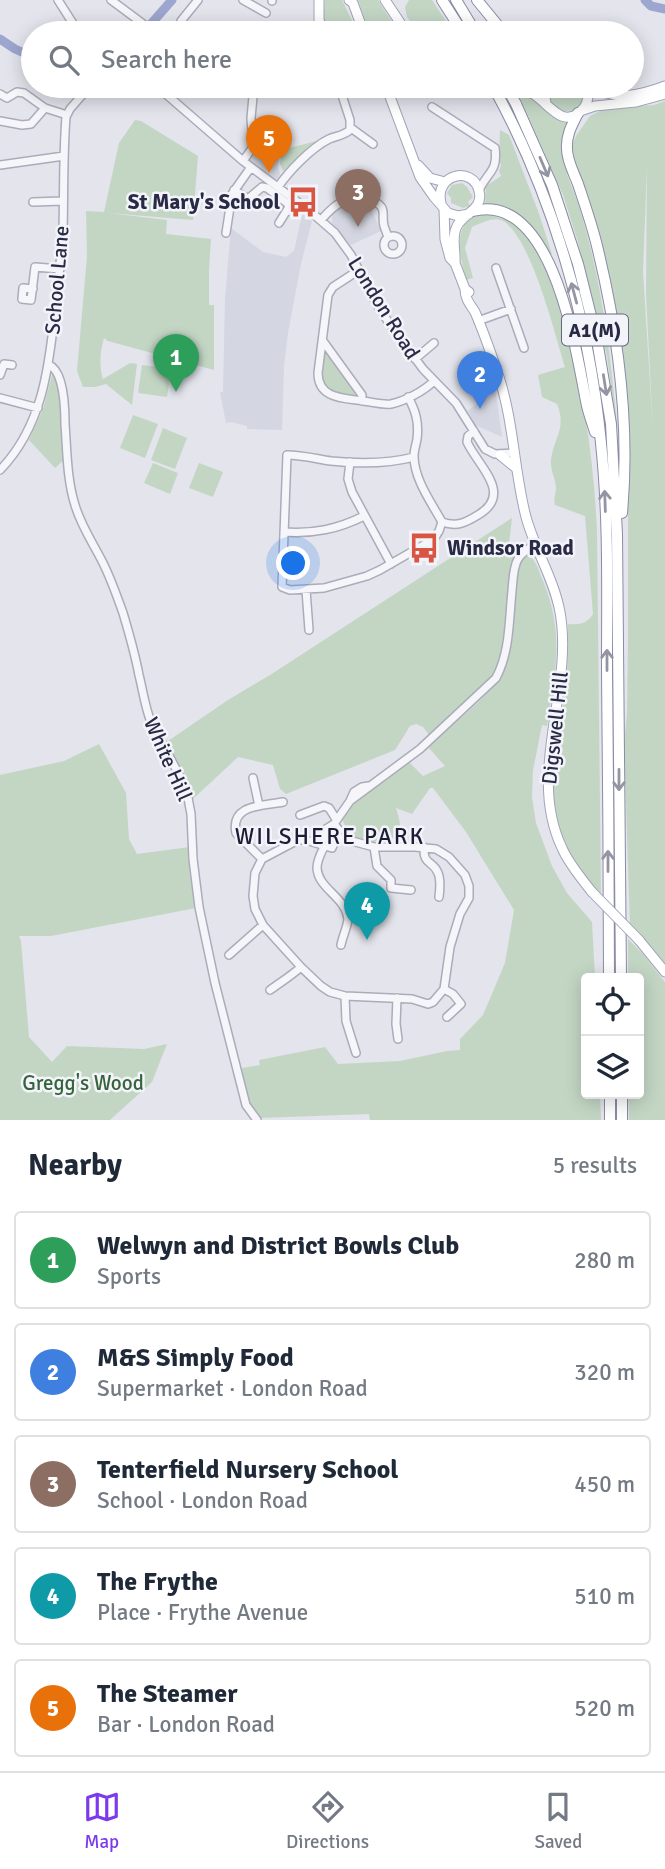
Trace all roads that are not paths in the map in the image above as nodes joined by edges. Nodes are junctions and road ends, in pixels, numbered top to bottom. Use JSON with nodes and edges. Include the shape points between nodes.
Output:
{"nodes":[{"id":1,"x":111,"y":0,"type":"edge"},
{"id":2,"x":198,"y":0,"type":"edge"},
{"id":3,"x":243,"y":0,"type":"edge"},
{"id":4,"x":319,"y":0,"type":"edge"},
{"id":5,"x":385,"y":0,"type":"edge"},
{"id":6,"x":442,"y":0,"type":"edge"},
{"id":7,"x":456,"y":0,"type":"edge"},
{"id":8,"x":477,"y":0,"type":"edge"},
{"id":9,"x":60,"y":1,"type":"edge"},
{"id":10,"x":352,"y":1,"type":"edge"},
{"id":11,"x":266,"y":13,"type":"dead end"},
{"id":12,"x":319,"y":20,"type":"edge"},
{"id":13,"x":71,"y":21,"type":"edge"},
{"id":14,"x":139,"y":21,"type":"edge"},
{"id":15,"x":181,"y":21,"type":"edge"},
{"id":16,"x":360,"y":21,"type":"edge"},
{"id":17,"x":399,"y":21,"type":"edge"},
{"id":18,"x":455,"y":21,"type":"edge"},
{"id":19,"x":469,"y":21,"type":"edge"},
{"id":20,"x":495,"y":21,"type":"edge"},
{"id":21,"x":665,"y":86,"type":"edge"},
{"id":22,"x":644,"y":92,"type":"edge"},
{"id":23,"x":21,"y":93,"type":"edge"},
{"id":24,"x":0,"y":94,"type":"edge"},
{"id":25,"x":665,"y":94,"type":"edge"},
{"id":26,"x":30,"y":98,"type":"edge"},
{"id":27,"x":80,"y":98,"type":"edge"},
{"id":28,"x":170,"y":98,"type":"edge"},
{"id":29,"x":253,"y":98,"type":"edge"},
{"id":30,"x":343,"y":98,"type":"edge"},
{"id":31,"x":391,"y":98,"type":"edge"},
{"id":32,"x":501,"y":98,"type":"edge"},
{"id":33,"x":513,"y":98,"type":"edge"},
{"id":34,"x":538,"y":98,"type":"edge"},
{"id":35,"x":545,"y":98,"type":"edge"},
{"id":36,"x":588,"y":98,"type":"edge"},
{"id":37,"x":546,"y":103,"type":"junction"},
{"id":38,"x":432,"y":107,"type":"dead end"},
{"id":39,"x":45,"y":108,"type":"junction"},
{"id":40,"x":580,"y":112,"type":"junction"},
{"id":41,"x":67,"y":115,"type":"junction"},
{"id":42,"x":0,"y":121,"type":"edge"},
{"id":43,"x":351,"y":128,"type":"junction"},
{"id":44,"x":373,"y":144,"type":"dead end"},
{"id":45,"x":64,"y":156,"type":"junction"},
{"id":46,"x":243,"y":161,"type":"junction"},
{"id":47,"x":416,"y":164,"type":"junction"},
{"id":48,"x":0,"y":165,"type":"edge"},
{"id":49,"x":251,"y":167,"type":"junction"},
{"id":50,"x":487,"y":176,"type":"junction"},
{"id":51,"x":470,"y":178,"type":"junction"},
{"id":52,"x":445,"y":182,"type":"junction"},
{"id":53,"x":278,"y":187,"type":"junction"},
{"id":54,"x":234,"y":190,"type":"junction"},
{"id":55,"x":479,"y":190,"type":"junction"},
{"id":56,"x":63,"y":201,"type":"junction"},
{"id":57,"x":33,"y":202,"type":"dead end"},
{"id":58,"x":442,"y":206,"type":"junction"},
{"id":59,"x":471,"y":212,"type":"junction"},
{"id":60,"x":321,"y":220,"type":"junction"},
{"id":61,"x":279,"y":223,"type":"dead end"},
{"id":62,"x":226,"y":233,"type":"dead end"},
{"id":63,"x":388,"y":237,"type":"dead end"},
{"id":64,"x":455,"y":263,"type":"junction"},
{"id":65,"x":496,"y":268,"type":"dead end"},
{"id":66,"x":60,"y":269,"type":"junction"},
{"id":67,"x":359,"y":270,"type":"junction"},
{"id":68,"x":33,"y":289,"type":"dead end"},
{"id":69,"x":511,"y":309,"type":"junction"},
{"id":70,"x":478,"y":321,"type":"junction"},
{"id":71,"x":323,"y":341,"type":"junction"},
{"id":72,"x":434,"y":343,"type":"dead end"},
{"id":73,"x":524,"y":348,"type":"dead end"},
{"id":74,"x":415,"y":359,"type":"junction"},
{"id":75,"x":12,"y":365,"type":"dead end"},
{"id":76,"x":49,"y":365,"type":"junction"},
{"id":77,"x":0,"y":375,"type":"edge"},
{"id":78,"x":434,"y":381,"type":"junction"},
{"id":79,"x":408,"y":397,"type":"junction"},
{"id":80,"x":0,"y":398,"type":"edge"},
{"id":81,"x":362,"y":401,"type":"junction"},
{"id":82,"x":38,"y":408,"type":"junction"},
{"id":83,"x":474,"y":431,"type":"junction"},
{"id":84,"x":514,"y":453,"type":"junction"},
{"id":85,"x":500,"y":455,"type":"junction"},
{"id":86,"x":602,"y":456,"type":"junction"},
{"id":87,"x":414,"y":457,"type":"junction"},
{"id":88,"x":350,"y":462,"type":"junction"},
{"id":89,"x":516,"y":468,"type":"junction"},
{"id":90,"x":0,"y":470,"type":"edge"},
{"id":91,"x":364,"y":516,"type":"junction"},
{"id":92,"x":442,"y":522,"type":"junction"},
{"id":93,"x":284,"y":533,"type":"junction"},
{"id":94,"x":535,"y":545,"type":"junction"},
{"id":95,"x":391,"y":564,"type":"junction"},
{"id":96,"x":618,"y":567,"type":"junction"},
{"id":97,"x":306,"y":590,"type":"junction"},
{"id":98,"x":309,"y":630,"type":"dead end"},
{"id":99,"x":253,"y":778,"type":"dead end"},
{"id":100,"x":283,"y":802,"type":"dead end"},
{"id":101,"x":259,"y":806,"type":"junction"},
{"id":102,"x":300,"y":815,"type":"dead end"},
{"id":103,"x":335,"y":821,"type":"junction"},
{"id":104,"x":337,"y":837,"type":"junction"},
{"id":105,"x":322,"y":846,"type":"junction"},
{"id":106,"x":424,"y":847,"type":"junction"},
{"id":107,"x":374,"y":848,"type":"junction"},
{"id":108,"x":262,"y":859,"type":"junction"},
{"id":109,"x":411,"y":890,"type":"dead end"},
{"id":110,"x":439,"y":897,"type":"dead end"},
{"id":111,"x":263,"y":925,"type":"junction"},
{"id":112,"x":341,"y":945,"type":"dead end"},
{"id":113,"x":229,"y":955,"type":"dead end"},
{"id":114,"x":301,"y":967,"type":"junction"},
{"id":115,"x":665,"y":972,"type":"edge"},
{"id":116,"x":609,"y":973,"type":"edge"},
{"id":117,"x":621,"y":973,"type":"edge"},
{"id":118,"x":444,"y":989,"type":"junction"},
{"id":119,"x":270,"y":990,"type":"dead end"},
{"id":120,"x":345,"y":996,"type":"junction"},
{"id":121,"x":397,"y":998,"type":"junction"},
{"id":122,"x":447,"y":1017,"type":"dead end"},
{"id":123,"x":398,"y":1039,"type":"dead end"},
{"id":124,"x":356,"y":1053,"type":"dead end"},
{"id":125,"x":610,"y":1099,"type":"edge"},
{"id":126,"x":622,"y":1099,"type":"edge"},
{"id":127,"x":257,"y":1120,"type":"edge"},
{"id":128,"x":610,"y":1120,"type":"edge"},
{"id":129,"x":622,"y":1120,"type":"edge"}],
"edges":[{"from":1,"to":14,"type":"street"},
{"from":2,"to":15,"type":"street"},
{"from":3,"to":11,"type":"street"},
{"from":4,"to":12,"type":"main road"},
{"from":5,"to":17,"type":"main road"},
{"from":6,"to":18,"type":"highway"},
{"from":7,"to":19,"type":"highway"},
{"from":8,"to":20,"type":"highway"},
{"from":9,"to":13,"type":"street"},
{"from":10,"to":16,"type":"main road"},
{"from":21,"to":22,"type":"main road"},
{"from":23,"to":24,"type":"street","via":[[7,98]]},
{"from":25,"to":40,"type":"main road"},
{"from":26,"to":39,"type":"street"},
{"from":27,"to":41,"type":"street"},
{"from":28,"to":46,"type":"street","name":"London Road"},
{"from":29,"to":46,"type":"street","via":[[253,147]]},
{"from":30,"to":43,"type":"street"},
{"from":31,"to":47,"type":"main road"},
{"from":86,"to":32,"type":"highway","number":"A1(M)","one_way":true,"via":[[587,347],[568,270]]},
{"from":33,"to":96,"type":"highway","number":"A1(M)","one_way":true,"bridge":true,"via":[[564,218],[593,319],[611,424]]},
{"from":34,"to":37,"type":"main road"},
{"from":35,"to":37,"type":"main road"},
{"from":36,"to":40,"type":"main road"},
{"from":37,"to":40,"type":"main road","via":[[562,116]]},
{"from":38,"to":50,"type":"street","via":[[495,148],[495,167]]},
{"from":39,"to":41,"type":"street"},
{"from":39,"to":42,"type":"street","via":[[31,124]]},
{"from":40,"to":96,"type":"highway","number":"A1(M)","via":[[569,133],[567,154],[599,257],[620,389],[625,467]]},
{"from":41,"to":45,"type":"street","name":"School Lane"},
{"from":43,"to":44,"type":"street"},
{"from":43,"to":53,"type":"street","via":[[316,149]]},
{"from":45,"to":48,"type":"street"},
{"from":45,"to":56,"type":"street","name":"School Lane"},
{"from":46,"to":49,"type":"street","name":"London Road"},
{"from":47,"to":52,"type":"main road","via":[[430,178]]},
{"from":47,"to":58,"type":"main road"},
{"from":49,"to":53,"type":"street","name":"London Road"},
{"from":49,"to":54,"type":"street"},
{"from":50,"to":51,"type":"street"},
{"from":50,"to":55,"type":"street"},
{"from":51,"to":52,"type":"main road","via":[[457,176]]},
{"from":51,"to":55,"type":"main road"},
{"from":52,"to":58,"type":"main road","via":[[440,192]]},
{"from":53,"to":60,"type":"street","name":"London Road"},
{"from":54,"to":61,"type":"street","via":[[248,199],[267,188],[289,207]]},
{"from":54,"to":62,"type":"street"},
{"from":55,"to":59,"type":"main road","via":[[479,201]]},
{"from":56,"to":57,"type":"street"},
{"from":56,"to":66,"type":"street","name":"School Lane"},
{"from":58,"to":59,"type":"main road","via":[[453,215]]},
{"from":58,"to":64,"type":"main road","name":"Digswell Hill","via":[[447,246]]},
{"from":59,"to":64,"type":"main road","via":[[455,231]]},
{"from":59,"to":86,"type":"highway","number":"A1(M)","via":[[489,209],[510,217],[530,233],[547,257],[562,296]]},
{"from":60,"to":63,"type":"street","via":[[340,202],[374,201],[383,209]]},
{"from":60,"to":67,"type":"street","name":"London Road"},
{"from":64,"to":70,"type":"main road","name":"Digswell Hill"},
{"from":65,"to":69,"type":"street"},
{"from":66,"to":68,"type":"street","via":[[35,267]]},
{"from":66,"to":76,"type":"street","name":"School Lane"},
{"from":67,"to":71,"type":"street","via":[[330,291]]},
{"from":67,"to":74,"type":"street","name":"London Road","via":[[383,315]]},
{"from":69,"to":70,"type":"street"},
{"from":69,"to":73,"type":"street"},
{"from":70,"to":84,"type":"main road","name":"Digswell Hill","via":[[503,391]]},
{"from":71,"to":81,"type":"street"},
{"from":71,"to":81,"type":"street","via":[[319,384],[331,396]]},
{"from":72,"to":74,"type":"street"},
{"from":74,"to":78,"type":"street","name":"London Road"},
{"from":75,"to":77,"type":"street","via":[[4,364]]},
{"from":76,"to":82,"type":"street","name":"School Lane"},
{"from":76,"to":127,"type":"street","name":"White Hill","via":[[57,371],[62,389],[75,506],[116,593],[151,722],[188,798],[192,859],[208,951],[240,1086]]},
{"from":78,"to":79,"type":"street"},
{"from":78,"to":83,"type":"street","name":"London Road"},
{"from":79,"to":81,"type":"street","via":[[388,404]]},
{"from":79,"to":87,"type":"street","via":[[418,424]]},
{"from":80,"to":82,"type":"street"},
{"from":82,"to":90,"type":"street","name":"School Lane","via":[[20,447]]},
{"from":83,"to":85,"type":"street","name":"London Road","via":[[485,449]]},
{"from":83,"to":92,"type":"street","via":[[467,442],[491,481],[492,501],[466,522]]},
{"from":84,"to":85,"type":"street"},
{"from":84,"to":89,"type":"main road","name":"Digswell Hill"},
{"from":85,"to":89,"type":"main road"},
{"from":116,"to":86,"type":"highway","number":"A1(M)","one_way":true},
{"from":87,"to":88,"type":"street"},
{"from":87,"to":92,"type":"street","via":[[420,481]]},
{"from":88,"to":91,"type":"street","via":[[349,485]]},
{"from":88,"to":93,"type":"street","via":[[288,455]]},
{"from":89,"to":94,"type":"main road","name":"Digswell Hill"},
{"from":91,"to":93,"type":"street","via":[[327,530]]},
{"from":91,"to":95,"type":"street"},
{"from":92,"to":95,"type":"street","via":[[434,539]]},
{"from":93,"to":97,"type":"street","via":[[282,587]]},
{"from":94,"to":103,"type":"street","via":[[516,562],[506,648],[496,678],[420,749],[350,801]]},
{"from":94,"to":115,"type":"main road","name":"Digswell Hill","bridge":true,"via":[[557,601],[563,637],[548,793],[561,847],[592,892]]},
{"from":95,"to":97,"type":"street","via":[[345,583]]},
{"from":96,"to":117,"type":"highway","number":"A1(M)","one_way":true},
{"from":97,"to":98,"type":"street"},
{"from":99,"to":101,"type":"street"},
{"from":100,"to":101,"type":"street"},
{"from":101,"to":108,"type":"street","via":[[239,813],[234,823],[236,833]]},
{"from":102,"to":103,"type":"street","via":[[324,806],[330,808]]},
{"from":103,"to":104,"type":"street"},
{"from":103,"to":105,"type":"street","via":[[326,829]]},
{"from":104,"to":105,"type":"street","via":[[332,848]]},
{"from":104,"to":107,"type":"street"},
{"from":105,"to":108,"type":"street","via":[[298,840]]},
{"from":105,"to":112,"type":"street","via":[[318,873],[348,920]]},
{"from":106,"to":107,"type":"street"},
{"from":106,"to":110,"type":"street","via":[[425,860],[438,872]]},
{"from":106,"to":118,"type":"street","via":[[449,857],[469,886],[468,902],[450,947]]},
{"from":107,"to":109,"type":"street","via":[[377,866],[391,880],[391,888]]},
{"from":108,"to":111,"type":"street","via":[[253,895]]},
{"from":111,"to":113,"type":"street"},
{"from":111,"to":114,"type":"street"},
{"from":114,"to":119,"type":"street"},
{"from":114,"to":120,"type":"street","via":[[325,989]]},
{"from":118,"to":121,"type":"street","via":[[430,1004]]},
{"from":118,"to":122,"type":"street","via":[[461,1004]]},
{"from":120,"to":121,"type":"street"},
{"from":120,"to":124,"type":"street","via":[[346,1021]]},
{"from":121,"to":123,"type":"street"},
{"from":125,"to":128,"type":"highway"},
{"from":126,"to":129,"type":"highway"}]}
